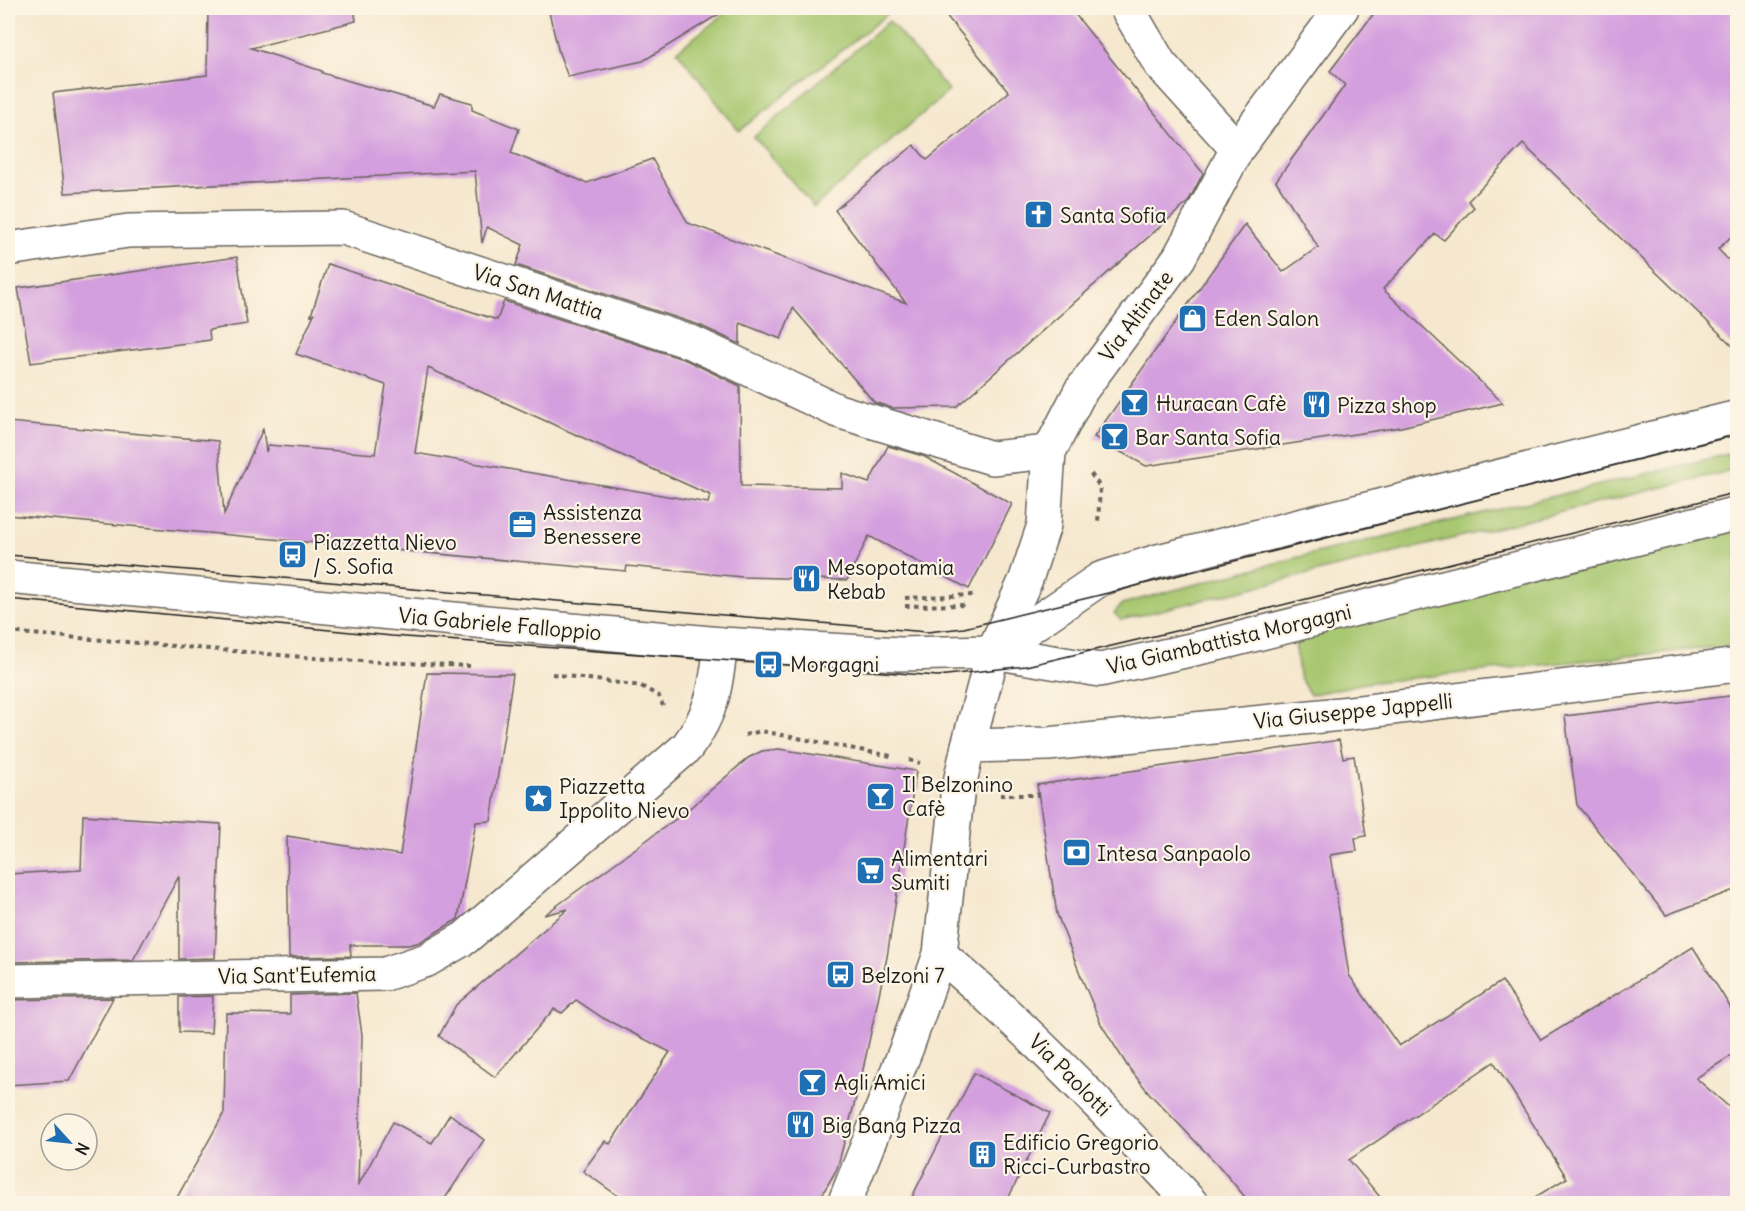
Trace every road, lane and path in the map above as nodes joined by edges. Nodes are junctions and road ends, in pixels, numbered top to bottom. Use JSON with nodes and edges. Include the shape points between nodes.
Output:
{"nodes":[{"id":1,"x":1127,"y":8,"type":"edge"},
{"id":2,"x":1342,"y":8,"type":"edge"},
{"id":3,"x":1237,"y":149,"type":"junction"},
{"id":4,"x":8,"y":249,"type":"edge"},
{"id":5,"x":1737,"y":417,"type":"edge"},
{"id":6,"x":1049,"y":452,"type":"junction"},
{"id":7,"x":1087,"y":469,"type":"dead end"},
{"id":8,"x":1737,"y":513,"type":"edge"},
{"id":9,"x":1098,"y":523,"type":"dead end"},
{"id":10,"x":8,"y":577,"type":"edge"},
{"id":11,"x":976,"y":595,"type":"dead end"},
{"id":12,"x":905,"y":598,"type":"dead end"},
{"id":13,"x":975,"y":604,"type":"dead end"},
{"id":14,"x":904,"y":606,"type":"dead end"},
{"id":15,"x":8,"y":632,"type":"edge"},
{"id":16,"x":721,"y":644,"type":"junction"},
{"id":17,"x":993,"y":652,"type":"junction"},
{"id":18,"x":1737,"y":665,"type":"edge"},
{"id":19,"x":482,"y":667,"type":"dead end"},
{"id":20,"x":551,"y":674,"type":"dead end"},
{"id":21,"x":666,"y":714,"type":"dead end"},
{"id":22,"x":741,"y":735,"type":"dead end"},
{"id":23,"x":968,"y":747,"type":"junction"},
{"id":24,"x":891,"y":756,"type":"dead end"},
{"id":25,"x":940,"y":954,"type":"junction"},
{"id":26,"x":8,"y":981,"type":"edge"},
{"id":27,"x":844,"y":1203,"type":"edge"},
{"id":28,"x":1192,"y":1203,"type":"edge"}],
"edges":[{"from":1,"to":3,"type":"street","via":[[1160,64]]},
{"from":2,"to":3,"type":"street","name":"Via Altinate"},
{"from":3,"to":6,"type":"street","name":"Via Altinate","via":[[1179,258],[1080,392]]},
{"from":4,"to":6,"type":"street","name":"Via San Mattia","via":[[128,231],[343,228],[693,343],[838,411],[992,458]]},
{"from":5,"to":17,"type":"street","via":[[1158,561],[1100,579]]},
{"from":6,"to":17,"type":"street","name":"Via Altinate","via":[[1044,525],[1026,579]]},
{"from":7,"to":9,"type":"path","via":[[1100,487]]},
{"from":8,"to":17,"type":"street","name":"Via Giambattista Morgagni","via":[[1100,670]]},
{"from":10,"to":16,"type":"street","name":"Via Gabriele Falloppio"},
{"from":11,"to":12,"type":"path"},
{"from":13,"to":14,"type":"path"},
{"from":15,"to":19,"type":"path","via":[[339,660]]},
{"from":16,"to":17,"type":"street","name":"Via Gabriele Falloppio","via":[[900,654]]},
{"from":16,"to":26,"type":"street","name":"Via Sant'Eufemia","via":[[716,694],[701,728],[687,747],[465,938],[427,960],[385,974]]},
{"from":17,"to":23,"type":"street","name":"Via Altinate"},
{"from":18,"to":23,"type":"street","name":"Via Giuseppe Jappelli","via":[[1279,720],[1048,744]]},
{"from":20,"to":21,"type":"path","via":[[641,686],[659,696]]},
{"from":22,"to":24,"type":"path","via":[[761,731]]},
{"from":23,"to":25,"type":"street","name":"Via Altinate","via":[[957,796]]},
{"from":25,"to":27,"type":"street","name":"Via Altinate"},
{"from":25,"to":28,"type":"street","name":"Via Paolotti","via":[[1008,1012]]}]}
